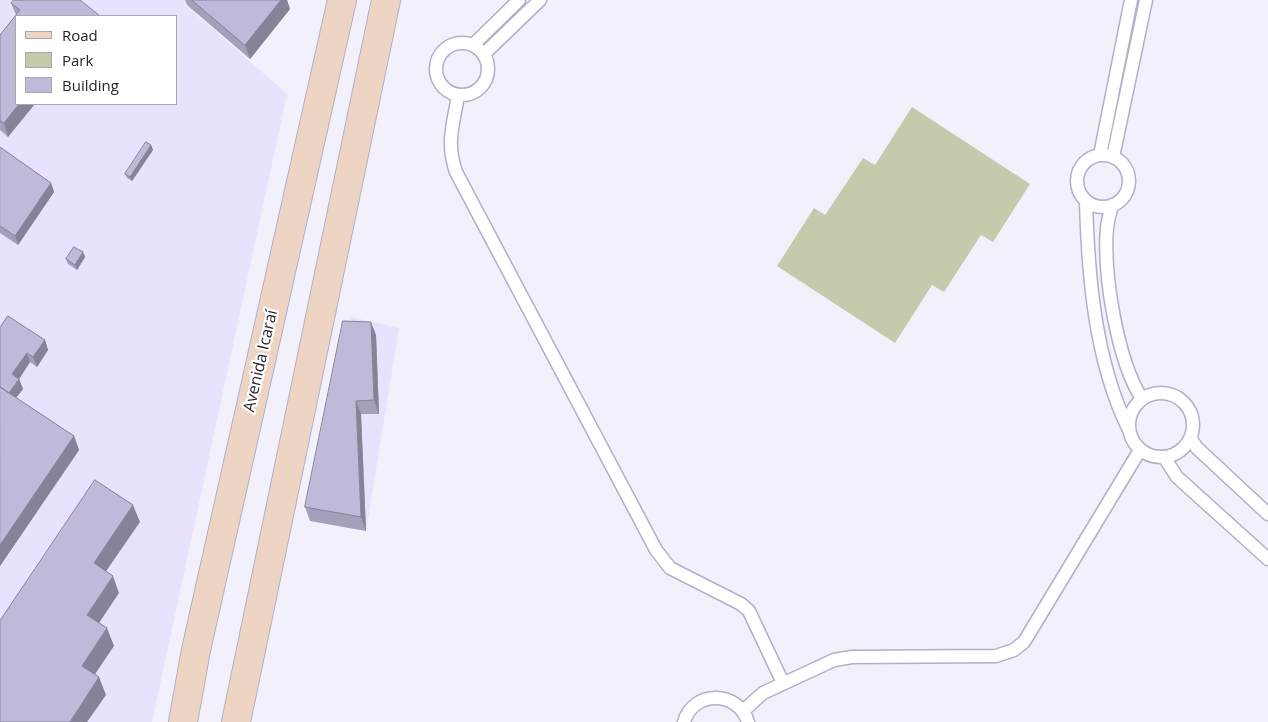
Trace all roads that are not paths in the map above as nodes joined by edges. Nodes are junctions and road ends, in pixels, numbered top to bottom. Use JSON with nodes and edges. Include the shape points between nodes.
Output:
{"nodes":[{"id":1,"x":342,"y":0,"type":"edge"},
{"id":2,"x":386,"y":0,"type":"edge"},
{"id":3,"x":519,"y":0,"type":"edge"},
{"id":4,"x":540,"y":0,"type":"edge"},
{"id":5,"x":1131,"y":0,"type":"edge"},
{"id":6,"x":1146,"y":0,"type":"edge"},
{"id":7,"x":473,"y":45,"type":"junction"},
{"id":8,"x":484,"y":54,"type":"junction"},
{"id":9,"x":458,"y":96,"type":"junction"},
{"id":10,"x":1100,"y":155,"type":"junction"},
{"id":11,"x":1113,"y":157,"type":"junction"},
{"id":12,"x":1086,"y":201,"type":"junction"},
{"id":13,"x":1112,"y":205,"type":"junction"},
{"id":14,"x":1142,"y":398,"type":"junction"},
{"id":15,"x":1128,"y":428,"type":"junction"},
{"id":16,"x":1190,"y":438,"type":"junction"},
{"id":17,"x":1140,"y":450,"type":"junction"},
{"id":18,"x":1164,"y":457,"type":"junction"},
{"id":19,"x":1268,"y":514,"type":"edge"},
{"id":20,"x":1268,"y":559,"type":"edge"},
{"id":21,"x":783,"y":683,"type":"junction"},
{"id":22,"x":745,"y":717,"type":"edge"},
{"id":23,"x":183,"y":722,"type":"edge"},
{"id":24,"x":236,"y":722,"type":"edge"},
{"id":25,"x":684,"y":722,"type":"edge"}],
"edges":[{"from":1,"to":23,"type":"main road","name":"Avenida Icaraí","via":[[196,650]]},
{"from":2,"to":24,"type":"main road"},
{"from":3,"to":7,"type":"lane"},
{"from":4,"to":8,"type":"lane"},
{"from":5,"to":10,"type":"lane"},
{"from":6,"to":11,"type":"lane"},
{"from":7,"to":8,"type":"lane"},
{"from":7,"to":9,"type":"lane","via":[[453,44],[438,59],[436,72],[440,85]]},
{"from":8,"to":9,"type":"lane","via":[[489,67],[486,80],[471,94]]},
{"from":9,"to":21,"type":"lane","via":[[450,146],[456,172],[656,550],[670,568],[749,611]]},
{"from":10,"to":11,"type":"lane"},
{"from":10,"to":12,"type":"lane","via":[[1088,160],[1079,170],[1077,183]]},
{"from":11,"to":13,"type":"lane","via":[[1124,166],[1128,185],[1122,197]]},
{"from":12,"to":13,"type":"lane","via":[[1098,206]]},
{"from":12,"to":15,"type":"lane","via":[[1091,286],[1098,328],[1110,379]]},
{"from":13,"to":14,"type":"lane","via":[[1107,228],[1107,256],[1114,314],[1129,374]]},
{"from":14,"to":15,"type":"lane","via":[[1131,411]]},
{"from":14,"to":16,"type":"lane","via":[[1166,393],[1181,400],[1191,413]]},
{"from":15,"to":17,"type":"lane"},
{"from":16,"to":18,"type":"lane","via":[[1180,451]]},
{"from":16,"to":19,"type":"lane"},
{"from":17,"to":18,"type":"lane"},
{"from":17,"to":21,"type":"lane","via":[[1024,642],[1014,650],[996,656],[852,657],[834,660]]},
{"from":18,"to":20,"type":"lane","via":[[1177,477]]},
{"from":21,"to":22,"type":"lane","via":[[763,693]]},
{"from":22,"to":25,"type":"lane","via":[[730,700],[713,697],[690,709]]}]}
